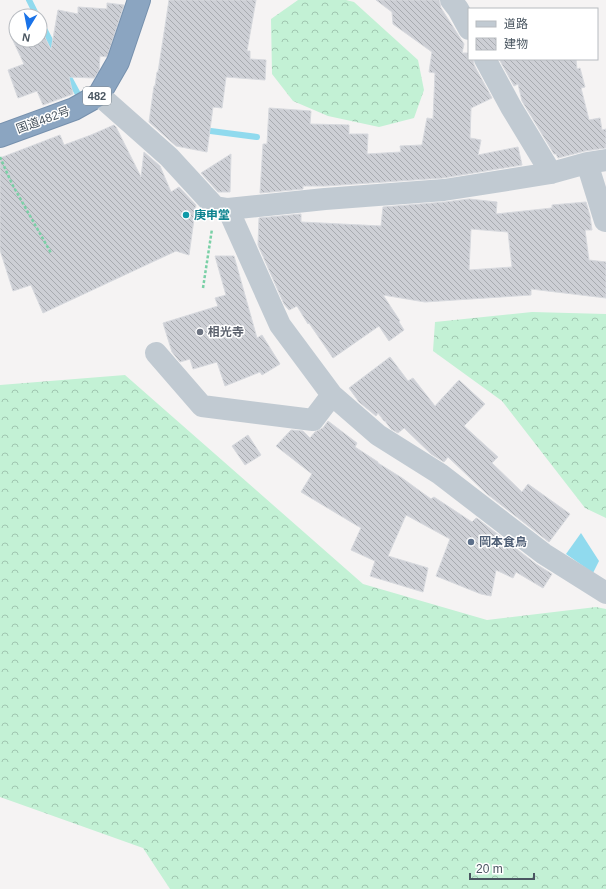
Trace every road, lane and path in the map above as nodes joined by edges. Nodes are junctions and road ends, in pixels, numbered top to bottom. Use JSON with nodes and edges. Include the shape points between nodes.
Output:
{"nodes":[{"id":1,"x":139,"y":0,"type":"edge"},
{"id":2,"x":451,"y":0,"type":"edge"},
{"id":3,"x":468,"y":27,"type":"edge"},
{"id":4,"x":486,"y":60,"type":"edge"},
{"id":5,"x":99,"y":95,"type":"junction"},
{"id":6,"x":0,"y":136,"type":"edge"},
{"id":7,"x":0,"y":157,"type":"edge"},
{"id":8,"x":597,"y":162,"type":"edge"},
{"id":9,"x":551,"y":173,"type":"junction"},
{"id":10,"x":222,"y":208,"type":"junction"},
{"id":11,"x":606,"y":222,"type":"edge"},
{"id":12,"x":51,"y":253,"type":"dead end"},
{"id":13,"x":203,"y":288,"type":"dead end"},
{"id":14,"x":156,"y":353,"type":"dead end"},
{"id":15,"x":332,"y":395,"type":"junction"},
{"id":16,"x":606,"y":593,"type":"edge"}],
"edges":[{"from":1,"to":5,"type":"highway","number":"482","via":[[118,62]]},
{"from":2,"to":3,"type":"street"},
{"from":4,"to":9,"type":"street","via":[[510,107]]},
{"from":5,"to":6,"type":"highway","name":"国道482号","number":"482","via":[[74,109]]},
{"from":5,"to":10,"type":"street","via":[[169,156]]},
{"from":7,"to":12,"type":"path","via":[[12,184]]},
{"from":8,"to":9,"type":"street"},
{"from":8,"to":11,"type":"street"},
{"from":9,"to":10,"type":"street","via":[[444,190]]},
{"from":10,"to":13,"type":"path"},
{"from":10,"to":15,"type":"street","via":[[280,326]]},
{"from":14,"to":15,"type":"street","via":[[202,406],[313,420]]},
{"from":15,"to":16,"type":"street","via":[[378,435],[440,474],[544,554]]}]}
